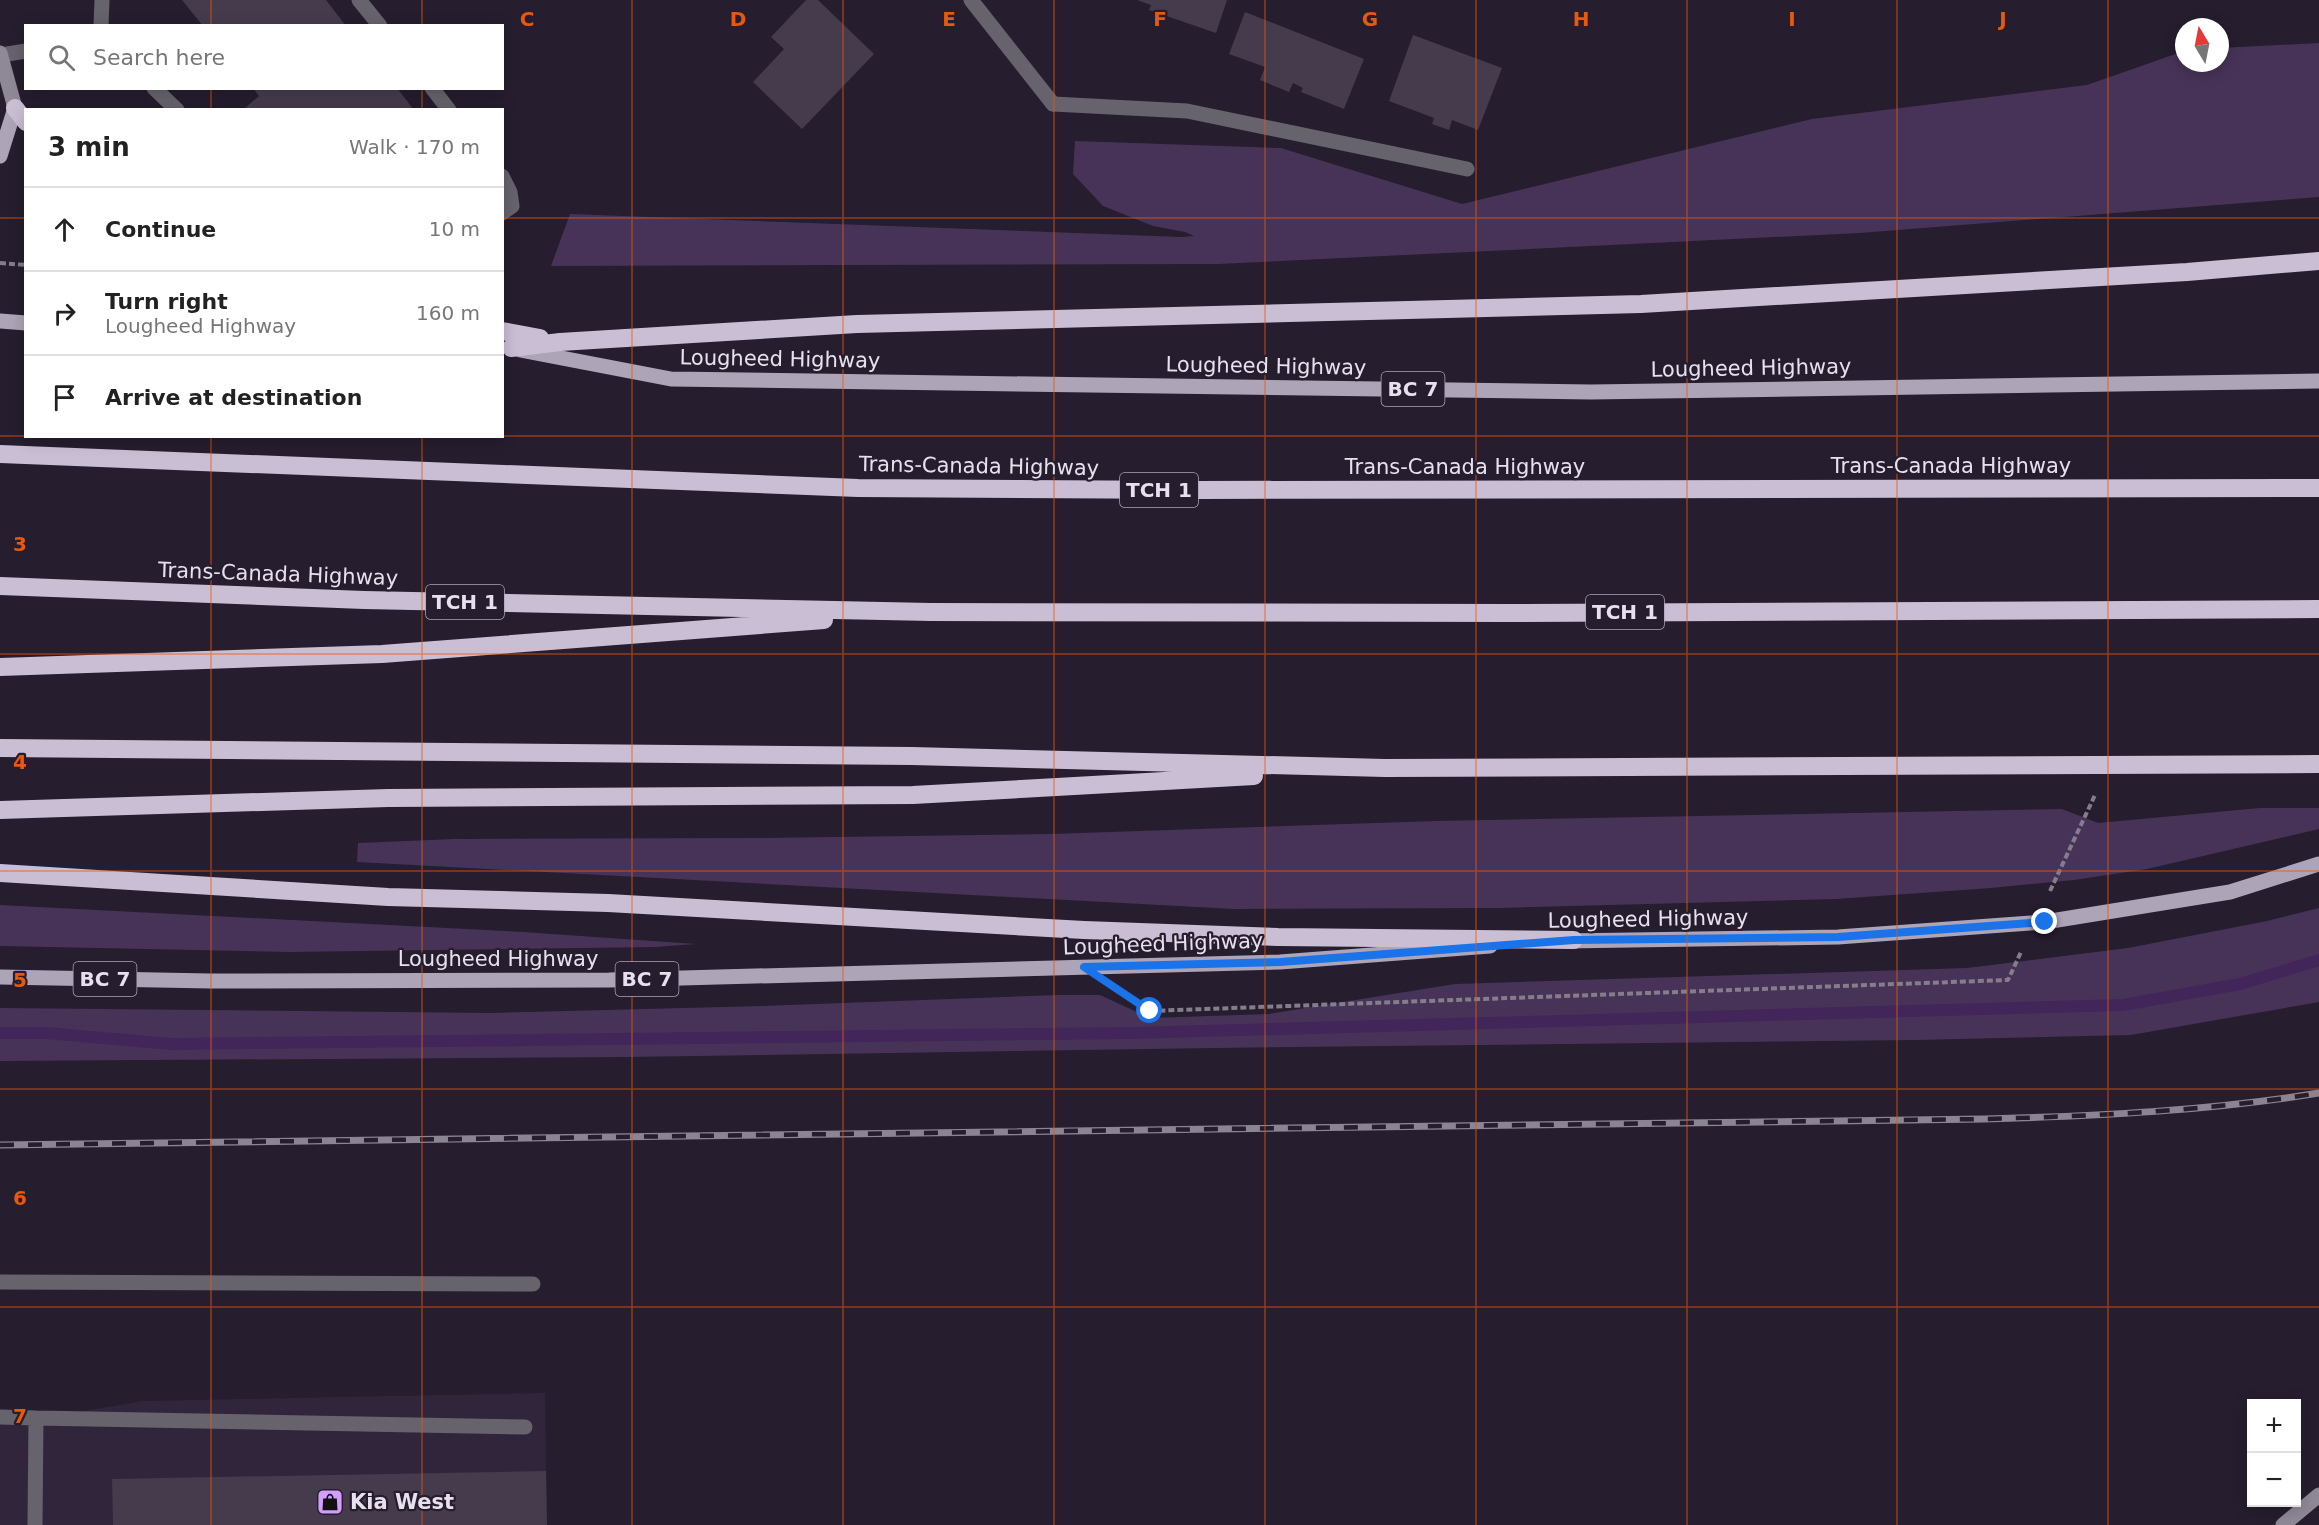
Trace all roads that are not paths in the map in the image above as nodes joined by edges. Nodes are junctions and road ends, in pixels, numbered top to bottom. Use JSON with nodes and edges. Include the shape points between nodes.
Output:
{"nodes":[{"id":1,"x":102,"y":0,"type":"edge"},
{"id":2,"x":359,"y":0,"type":"edge"},
{"id":3,"x":971,"y":0,"type":"edge"},
{"id":4,"x":101,"y":24,"type":"edge"},
{"id":5,"x":378,"y":24,"type":"edge"},
{"id":6,"x":24,"y":51,"type":"edge"},
{"id":7,"x":0,"y":54,"type":"edge"},
{"id":8,"x":156,"y":90,"type":"edge"},
{"id":9,"x":434,"y":90,"type":"edge"},
{"id":10,"x":175,"y":108,"type":"edge"},
{"id":11,"x":447,"y":108,"type":"edge"},
{"id":12,"x":20,"y":115,"type":"edge"},
{"id":13,"x":0,"y":156,"type":"edge"},
{"id":14,"x":1467,"y":169,"type":"dead end"},
{"id":15,"x":504,"y":180,"type":"edge"},
{"id":16,"x":504,"y":212,"type":"edge"},
{"id":17,"x":2319,"y":261,"type":"edge"},
{"id":18,"x":0,"y":321,"type":"edge"},
{"id":19,"x":24,"y":322,"type":"edge"},
{"id":20,"x":504,"y":331,"type":"edge"},
{"id":21,"x":560,"y":342,"type":"junction"},
{"id":22,"x":507,"y":347,"type":"edge"},
{"id":23,"x":2319,"y":381,"type":"edge"},
{"id":24,"x":0,"y":454,"type":"edge"},
{"id":25,"x":2319,"y":488,"type":"edge"},
{"id":26,"x":0,"y":586,"type":"edge"},
{"id":27,"x":2319,"y":609,"type":"edge"},
{"id":28,"x":931,"y":612,"type":"junction"},
{"id":29,"x":0,"y":667,"type":"edge"},
{"id":30,"x":0,"y":748,"type":"edge"},
{"id":31,"x":2319,"y":764,"type":"edge"},
{"id":32,"x":1384,"y":768,"type":"junction"},
{"id":33,"x":0,"y":810,"type":"edge"},
{"id":34,"x":2319,"y":864,"type":"edge"},
{"id":35,"x":0,"y":873,"type":"edge"},
{"id":36,"x":1574,"y":940,"type":"junction"},
{"id":37,"x":0,"y":978,"type":"edge"},
{"id":38,"x":0,"y":1282,"type":"edge"},
{"id":39,"x":533,"y":1284,"type":"dead end"},
{"id":40,"x":0,"y":1417,"type":"edge"},
{"id":41,"x":36,"y":1418,"type":"junction"},
{"id":42,"x":525,"y":1427,"type":"dead end"},
{"id":43,"x":2319,"y":1495,"type":"edge"},
{"id":44,"x":34,"y":1525,"type":"edge"},
{"id":45,"x":2283,"y":1525,"type":"edge"}],
"edges":[{"from":1,"to":4,"type":"street"},
{"from":2,"to":5,"type":"street"},
{"from":3,"to":14,"type":"street","via":[[1053,104],[1187,111]]},
{"from":6,"to":7,"type":"street"},
{"from":7,"to":12,"type":"street"},
{"from":8,"to":10,"type":"street"},
{"from":9,"to":11,"type":"street"},
{"from":12,"to":13,"type":"main road"},
{"from":15,"to":16,"type":"street","via":[[512,206]]},
{"from":17,"to":21,"type":"highway","via":[[1641,304],[857,324]]},
{"from":18,"to":19,"type":"main road"},
{"from":20,"to":21,"type":"highway"},
{"from":21,"to":22,"type":"highway"},
{"from":22,"to":23,"type":"main road","name":"Lougheed Highway","number":"BC 7","via":[[671,379],[1591,392]]},
{"from":24,"to":25,"type":"highway","name":"Trans-Canada Highway","number":"TCH 1","via":[[858,488]]},
{"from":26,"to":28,"type":"highway","name":"Trans-Canada Highway","number":"TCH 1","via":[[364,600]]},
{"from":27,"to":28,"type":"highway","name":"Trans-Canada Highway","number":"TCH 1"},
{"from":28,"to":29,"type":"highway","via":[[382,654]]},
{"from":30,"to":32,"type":"highway","via":[[912,756]]},
{"from":31,"to":32,"type":"highway"},
{"from":32,"to":33,"type":"highway","via":[[913,795],[388,798]]},
{"from":34,"to":36,"type":"main road","name":"Lougheed Highway","number":"BC 7","via":[[2230,892],[2045,922],[1838,937]]},
{"from":35,"to":36,"type":"highway","via":[[388,897],[608,903],[1084,930],[1278,937]]},
{"from":36,"to":37,"type":"main road","name":"Lougheed Highway","number":"BC 7","via":[[1280,962],[609,980]]},
{"from":38,"to":39,"type":"street"},
{"from":40,"to":41,"type":"street"},
{"from":41,"to":42,"type":"street"},
{"from":41,"to":44,"type":"street"},
{"from":43,"to":45,"type":"street"}]}
